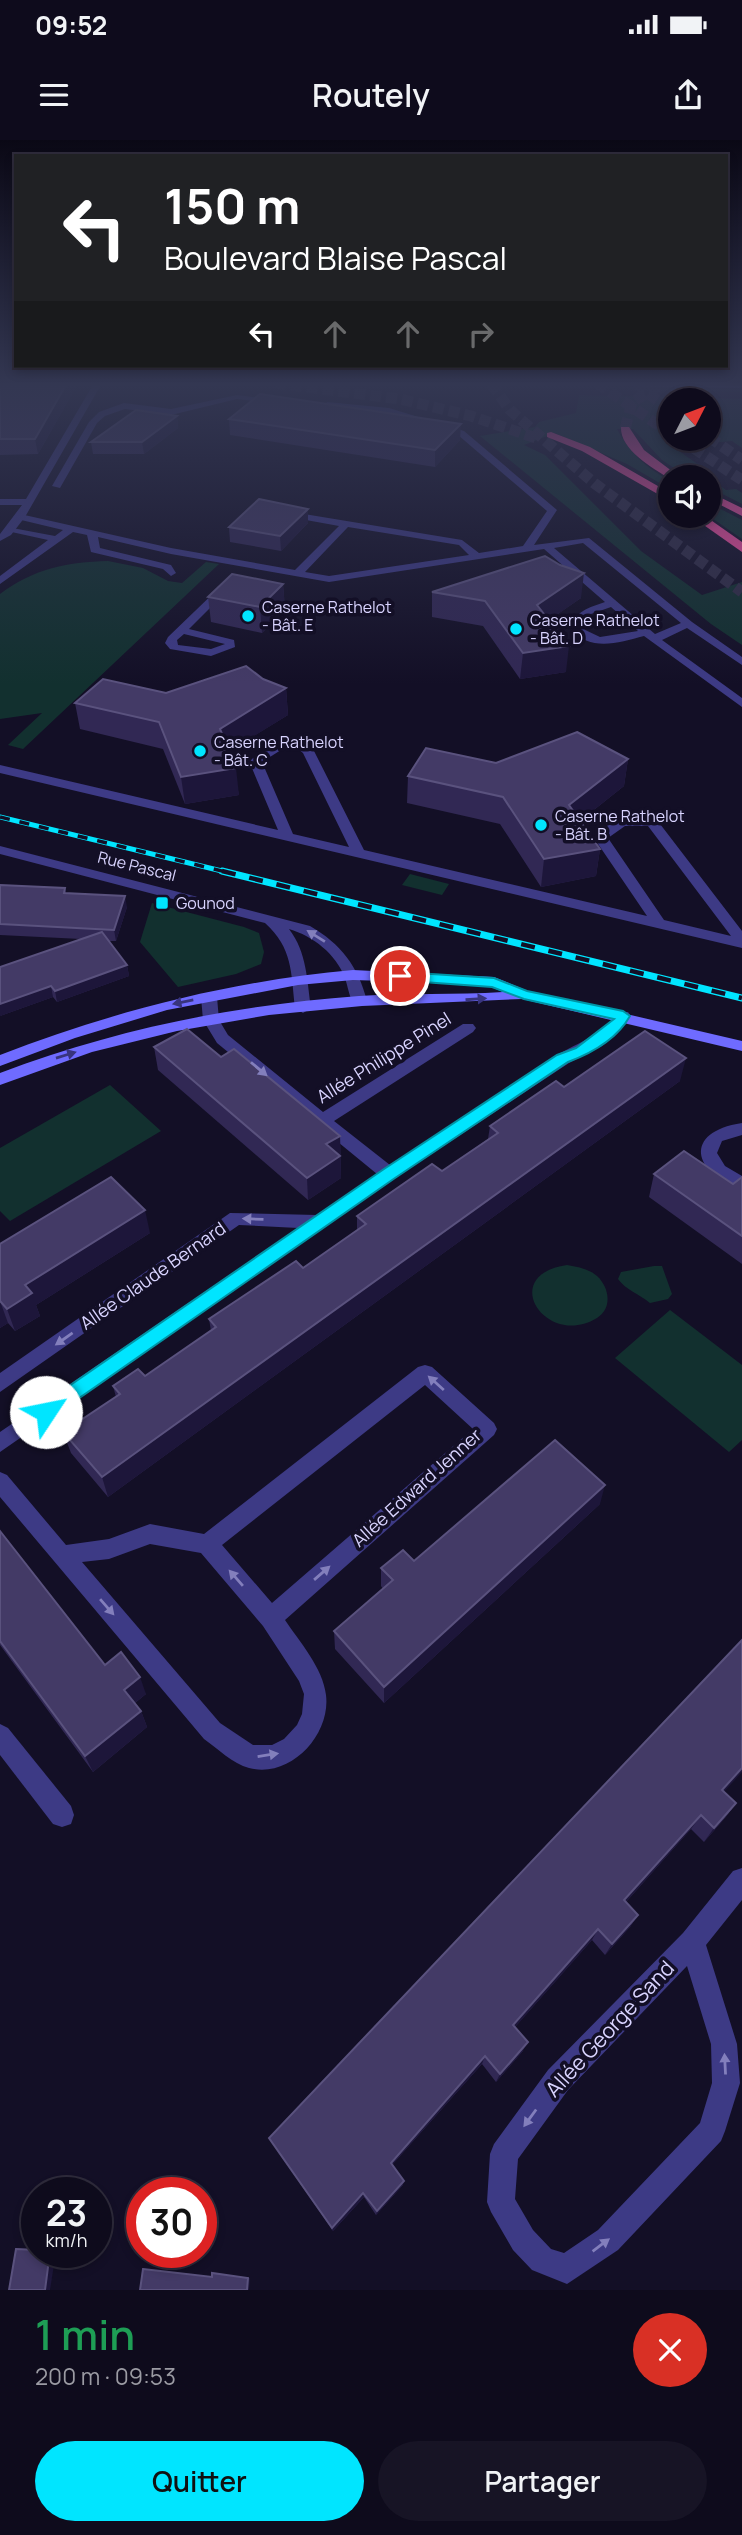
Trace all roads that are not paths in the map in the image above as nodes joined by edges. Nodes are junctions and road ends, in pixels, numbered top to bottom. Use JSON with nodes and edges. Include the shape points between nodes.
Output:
{"nodes":[{"id":1,"x":39,"y":483,"type":"edge"},
{"id":2,"x":58,"y":483,"type":"edge"},
{"id":3,"x":520,"y":483,"type":"edge"},
{"id":4,"x":57,"y":486,"type":"dead end"},
{"id":5,"x":0,"y":502,"type":"edge"},
{"id":6,"x":28,"y":502,"type":"junction"},
{"id":7,"x":721,"y":502,"type":"edge"},
{"id":8,"x":742,"y":513,"type":"edge"},
{"id":9,"x":298,"y":516,"type":"edge"},
{"id":10,"x":20,"y":517,"type":"junction"},
{"id":11,"x":345,"y":525,"type":"junction"},
{"id":12,"x":70,"y":528,"type":"junction"},
{"id":13,"x":713,"y":528,"type":"edge"},
{"id":14,"x":10,"y":529,"type":"junction"},
{"id":15,"x":92,"y":533,"type":"junction"},
{"id":16,"x":0,"y":538,"type":"edge"},
{"id":17,"x":57,"y":539,"type":"junction"},
{"id":18,"x":545,"y":545,"type":"junction"},
{"id":19,"x":528,"y":547,"type":"junction"},
{"id":20,"x":742,"y":548,"type":"edge"},
{"id":21,"x":476,"y":556,"type":"junction"},
{"id":22,"x":171,"y":573,"type":"dead end"},
{"id":23,"x":240,"y":573,"type":"junction"},
{"id":24,"x":298,"y":573,"type":"junction"},
{"id":25,"x":0,"y":581,"type":"edge"},
{"id":26,"x":612,"y":603,"type":"junction"},
{"id":27,"x":688,"y":624,"type":"junction"},
{"id":28,"x":182,"y":630,"type":"dead end"},
{"id":29,"x":650,"y":636,"type":"junction"},
{"id":30,"x":742,"y":662,"type":"edge"},
{"id":31,"x":742,"y":703,"type":"edge"},
{"id":32,"x":0,"y":769,"type":"edge"},
{"id":33,"x":287,"y":835,"type":"junction"},
{"id":34,"x":0,"y":850,"type":"edge"},
{"id":35,"x":358,"y":852,"type":"junction"},
{"id":36,"x":265,"y":918,"type":"junction"},
{"id":37,"x":659,"y":923,"type":"junction"},
{"id":38,"x":742,"y":942,"type":"edge"},
{"id":39,"x":353,"y":975,"type":"junction"},
{"id":40,"x":298,"y":980,"type":"junction"},
{"id":41,"x":524,"y":995,"type":"junction"},
{"id":42,"x":209,"y":997,"type":"junction"},
{"id":43,"x":359,"y":1001,"type":"junction"},
{"id":44,"x":303,"y":1008,"type":"junction"},
{"id":45,"x":623,"y":1016,"type":"junction"},
{"id":46,"x":211,"y":1020,"type":"junction"},
{"id":47,"x":468,"y":1028,"type":"dead end"},
{"id":48,"x":742,"y":1046,"type":"edge"},
{"id":49,"x":0,"y":1060,"type":"edge"},
{"id":50,"x":0,"y":1079,"type":"edge"},
{"id":51,"x":321,"y":1121,"type":"junction"},
{"id":52,"x":742,"y":1129,"type":"edge"},
{"id":53,"x":389,"y":1174,"type":"junction"},
{"id":54,"x":742,"y":1182,"type":"edge"},
{"id":55,"x":321,"y":1222,"type":"junction"},
{"id":56,"x":0,"y":1384,"type":"edge"},
{"id":57,"x":0,"y":1443,"type":"edge"},
{"id":58,"x":0,"y":1481,"type":"edge"},
{"id":59,"x":207,"y":1544,"type":"junction"},
{"id":60,"x":62,"y":1555,"type":"junction"},
{"id":61,"x":271,"y":1618,"type":"junction"},
{"id":62,"x":0,"y":1736,"type":"edge"},
{"id":63,"x":62,"y":1815,"type":"dead end"},
{"id":64,"x":742,"y":1880,"type":"edge"},
{"id":65,"x":692,"y":1942,"type":"junction"}],
"edges":[{"from":1,"to":6,"type":"street"},
{"from":2,"to":4,"type":"street"},
{"from":3,"to":19,"type":"street","via":[[551,510]]},
{"from":5,"to":6,"type":"street"},
{"from":6,"to":10,"type":"street"},
{"from":7,"to":8,"type":"highway"},
{"from":9,"to":11,"type":"street"},
{"from":10,"to":12,"type":"street"},
{"from":10,"to":14,"type":"street"},
{"from":11,"to":21,"type":"street","via":[[462,543]]},
{"from":11,"to":24,"type":"street"},
{"from":12,"to":15,"type":"street"},
{"from":12,"to":17,"type":"street"},
{"from":13,"to":20,"type":"highway"},
{"from":14,"to":16,"type":"street"},
{"from":14,"to":17,"type":"street"},
{"from":15,"to":22,"type":"street","via":[[95,550],[167,567]]},
{"from":15,"to":23,"type":"street"},
{"from":17,"to":25,"type":"street"},
{"from":18,"to":19,"type":"street"},
{"from":18,"to":26,"type":"street"},
{"from":18,"to":27,"type":"street","via":[[585,540]]},
{"from":19,"to":21,"type":"street"},
{"from":21,"to":24,"type":"street","via":[[329,579]]},
{"from":23,"to":24,"type":"street"},
{"from":23,"to":28,"type":"street"},
{"from":26,"to":29,"type":"street"},
{"from":26,"to":29,"type":"street","via":[[587,612],[576,624],[580,634],[610,641]]},
{"from":27,"to":29,"type":"street"},
{"from":27,"to":30,"type":"street"},
{"from":29,"to":31,"type":"street"},
{"from":32,"to":33,"type":"street"},
{"from":33,"to":35,"type":"street"},
{"from":33,"to":35,"type":"street","via":[[256,761],[278,747],[300,744],[309,751]]},
{"from":34,"to":36,"type":"street","name":"Rue Pascal"},
{"from":35,"to":37,"type":"street"},
{"from":39,"to":36,"type":"street","name":"Rue Pascal","one_way":true,"via":[[324,940],[305,929]]},
{"from":36,"to":40,"type":"street","name":"Rue Pascal","via":[[281,927],[295,948]]},
{"from":37,"to":38,"type":"street"},
{"from":37,"to":38,"type":"street","via":[[601,838],[610,827],[627,820],[652,823]]},
{"from":39,"to":40,"type":"street"},
{"from":39,"to":41,"type":"street","via":[[494,982]]},
{"from":39,"to":43,"type":"street","name":"Rue Pascal"},
{"from":40,"to":42,"type":"street"},
{"from":40,"to":44,"type":"street","name":"Rue Pascal"},
{"from":43,"to":41,"type":"street","one_way":true},
{"from":41,"to":45,"type":"street"},
{"from":42,"to":46,"type":"street"},
{"from":42,"to":49,"type":"street","one_way":true,"via":[[98,1025]]},
{"from":43,"to":44,"type":"street"},
{"from":44,"to":46,"type":"street"},
{"from":45,"to":48,"type":"street"},
{"from":45,"to":53,"type":"street","via":[[600,1039],[562,1059]]},
{"from":50,"to":46,"type":"street","one_way":true,"via":[[121,1038]]},
{"from":46,"to":51,"type":"street","one_way":true,"via":[[222,1039]]},
{"from":47,"to":51,"type":"street","name":"Allée Philippe Pinel"},
{"from":51,"to":53,"type":"street"},
{"from":52,"to":54,"type":"street","via":[[719,1134],[708,1148],[713,1166]]},
{"from":53,"to":55,"type":"street"},
{"from":55,"to":56,"type":"street","name":"Allée Claude Bernard","one_way":true,"via":[[236,1218]]},
{"from":55,"to":57,"type":"street"},
{"from":58,"to":60,"type":"street"},
{"from":59,"to":60,"type":"street","via":[[150,1534],[109,1549]]},
{"from":61,"to":59,"type":"street","one_way":true},
{"from":61,"to":59,"type":"street","name":"Allée Edward Jenner","one_way":true,"via":[[486,1429],[425,1373]]},
{"from":60,"to":61,"type":"street","one_way":true,"via":[[212,1731],[250,1757],[274,1757],[292,1747],[313,1715],[316,1694],[308,1675]]},
{"from":62,"to":63,"type":"street"},
{"from":64,"to":65,"type":"street","name":"Allée George Sand"},
{"from":65,"to":65,"type":"street","name":"Allée George Sand","one_way":true,"via":[[558,2080],[504,2154],[500,2202],[523,2240],[542,2260],[568,2269],[608,2240],[711,2131],[726,2083],[724,2044]]}]}
